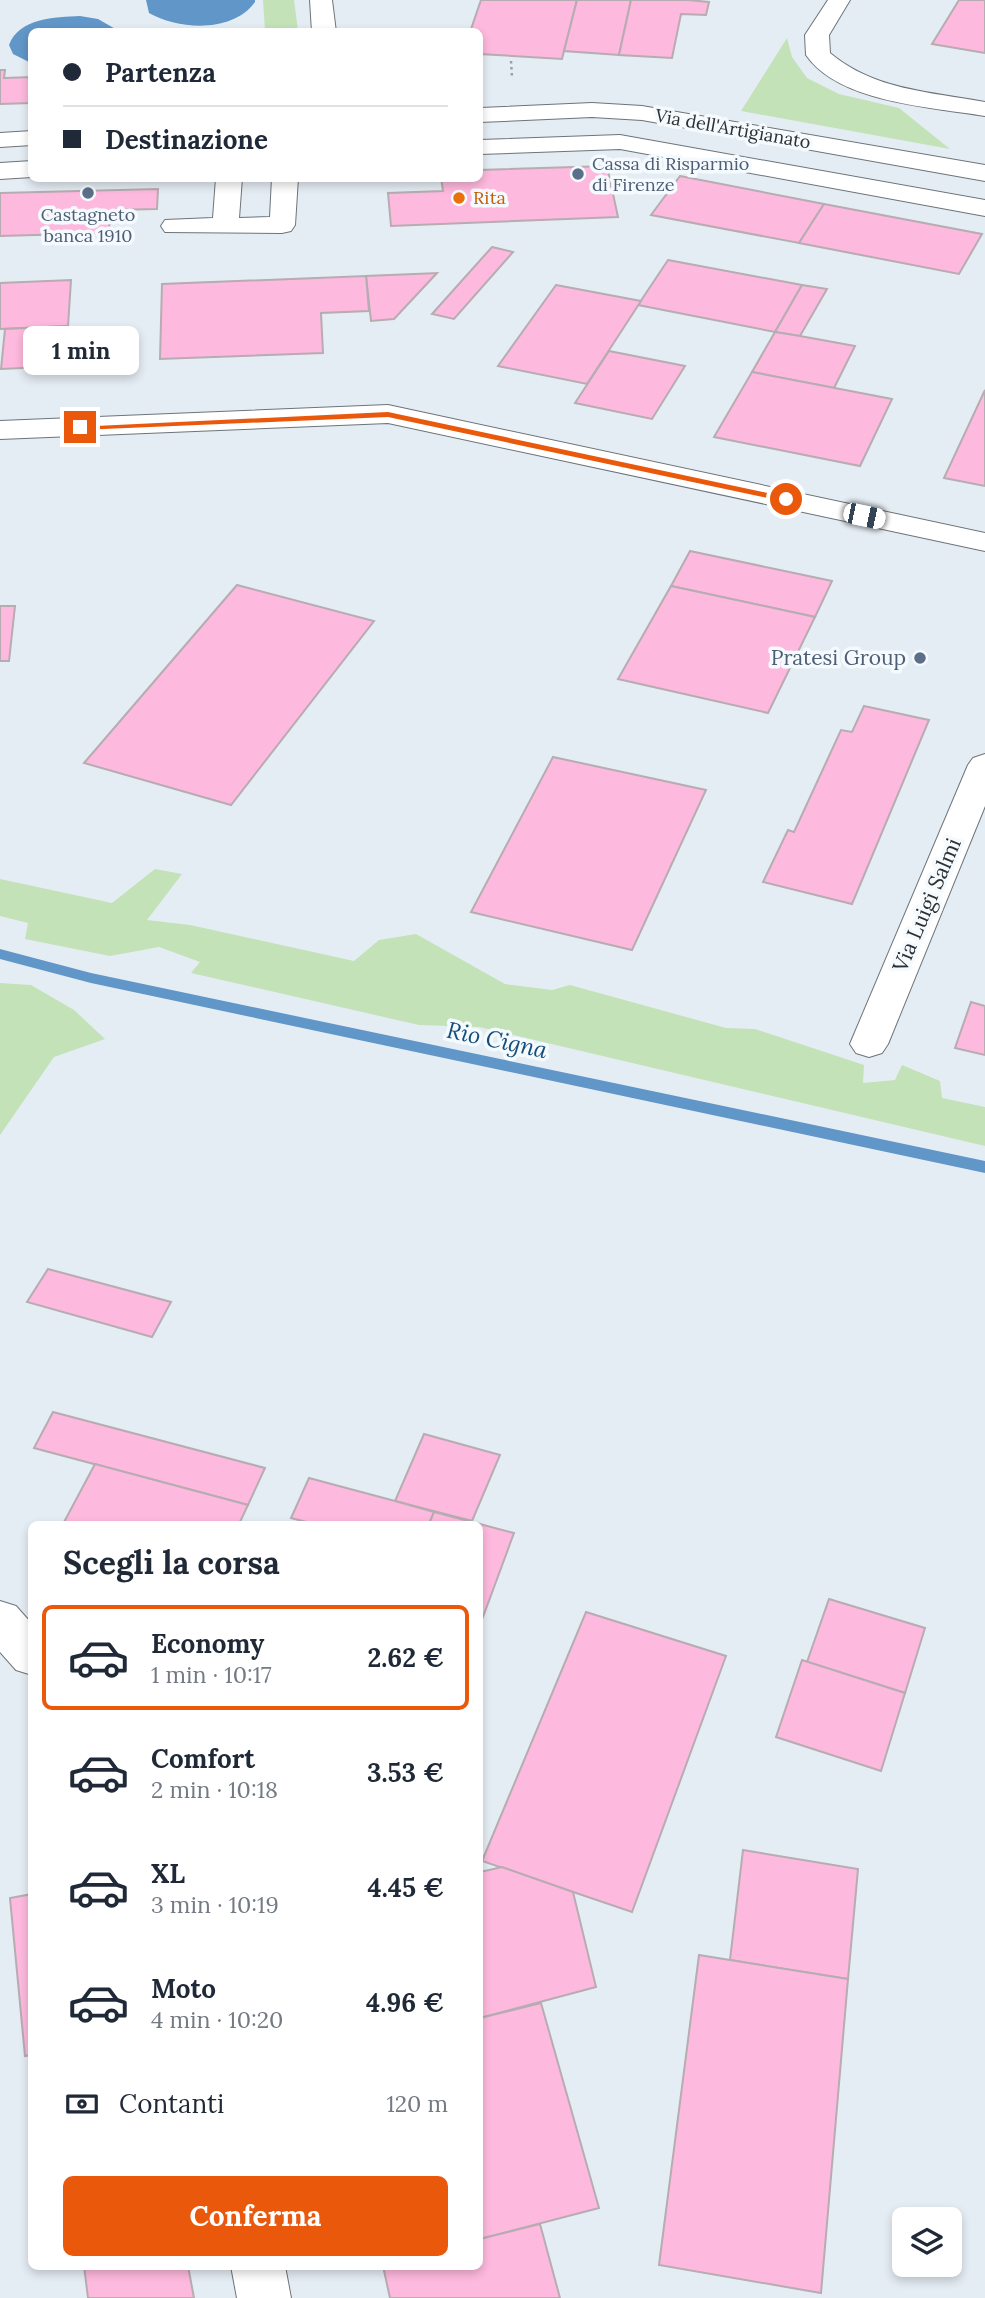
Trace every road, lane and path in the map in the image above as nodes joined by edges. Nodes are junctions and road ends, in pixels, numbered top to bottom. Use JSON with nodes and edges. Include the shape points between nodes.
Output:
{"nodes":[{"id":1,"x":321,"y":0,"type":"edge"},
{"id":2,"x":839,"y":0,"type":"edge"},
{"id":3,"x":324,"y":28,"type":"edge"},
{"id":4,"x":980,"y":108,"type":"edge"},
{"id":5,"x":483,"y":115,"type":"edge"},
{"id":6,"x":985,"y":129,"type":"edge"},
{"id":7,"x":28,"y":138,"type":"edge"},
{"id":8,"x":0,"y":140,"type":"edge"},
{"id":9,"x":483,"y":147,"type":"edge"},
{"id":10,"x":28,"y":169,"type":"edge"},
{"id":11,"x":0,"y":171,"type":"edge"},
{"id":12,"x":985,"y":173,"type":"edge"},
{"id":13,"x":229,"y":182,"type":"edge"},
{"id":14,"x":285,"y":182,"type":"edge"},
{"id":15,"x":985,"y":208,"type":"edge"},
{"id":16,"x":226,"y":225,"type":"junction"},
{"id":17,"x":174,"y":226,"type":"dead end"},
{"id":18,"x":0,"y":430,"type":"edge"},
{"id":19,"x":976,"y":535,"type":"edge"},
{"id":20,"x":985,"y":765,"type":"edge"},
{"id":21,"x":869,"y":1044,"type":"dead end"},
{"id":22,"x":0,"y":1620,"type":"edge"},
{"id":23,"x":28,"y":1652,"type":"edge"},
{"id":24,"x":259,"y":2270,"type":"edge"},
{"id":25,"x":264,"y":2298,"type":"edge"}],
"edges":[{"from":1,"to":3,"type":"street"},
{"from":2,"to":4,"type":"street","via":[[817,34],[818,55],[831,69],[881,90]]},
{"from":4,"to":6,"type":"street"},
{"from":5,"to":12,"type":"street","name":"Via dell'Artigianato","via":[[593,110],[642,113]]},
{"from":7,"to":8,"type":"street"},
{"from":9,"to":15,"type":"street","via":[[620,142]]},
{"from":10,"to":11,"type":"street"},
{"from":13,"to":16,"type":"street"},
{"from":14,"to":16,"type":"street","via":[[282,225]]},
{"from":16,"to":17,"type":"street"},
{"from":18,"to":19,"type":"street","via":[[388,414]]},
{"from":20,"to":21,"type":"street","name":"Via Luigi Salmi"},
{"from":22,"to":23,"type":"street"},
{"from":24,"to":25,"type":"street"}]}
